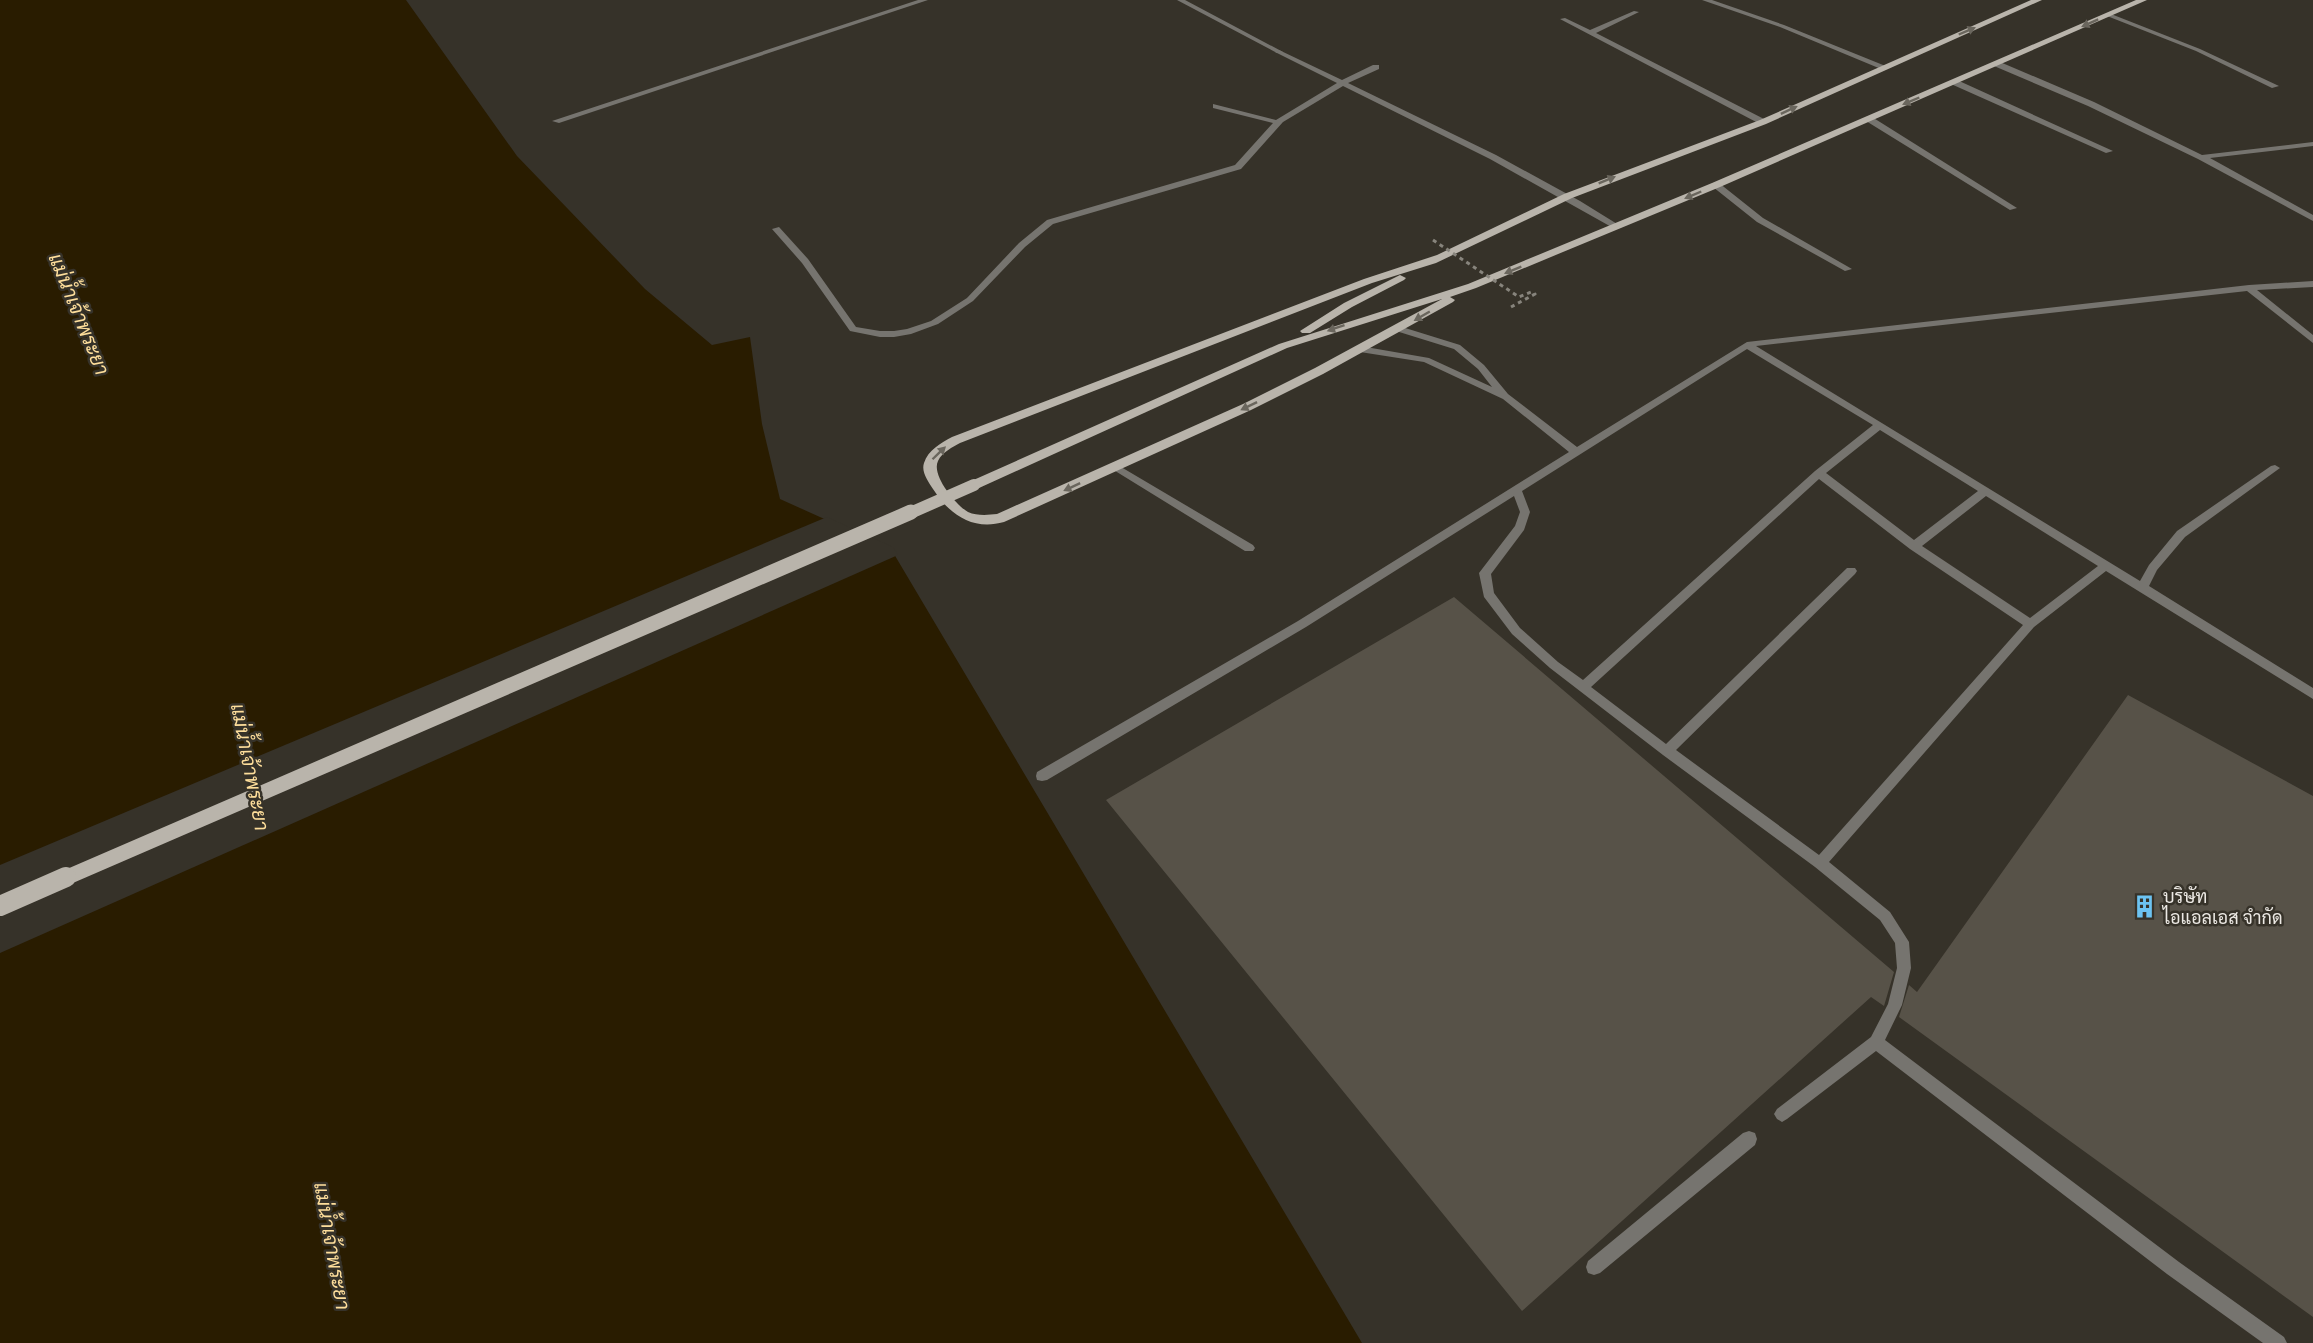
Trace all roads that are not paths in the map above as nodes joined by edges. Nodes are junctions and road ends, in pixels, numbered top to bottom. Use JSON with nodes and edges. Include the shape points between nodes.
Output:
{"nodes":[{"id":1,"x":925,"y":0,"type":"edge"},
{"id":2,"x":1180,"y":0,"type":"edge"},
{"id":3,"x":1705,"y":0,"type":"edge"},
{"id":4,"x":2038,"y":0,"type":"edge"},
{"id":5,"x":2143,"y":0,"type":"edge"},
{"id":6,"x":1636,"y":12,"type":"dead end"},
{"id":7,"x":2109,"y":15,"type":"junction"},
{"id":8,"x":1563,"y":19,"type":"dead end"},
{"id":9,"x":1590,"y":33,"type":"junction"},
{"id":10,"x":1997,"y":64,"type":"junction"},
{"id":11,"x":1376,"y":67,"type":"dead end"},
{"id":12,"x":1884,"y":67,"type":"junction"},
{"id":13,"x":1954,"y":82,"type":"junction"},
{"id":14,"x":1342,"y":83,"type":"junction"},
{"id":15,"x":2275,"y":86,"type":"dead end"},
{"id":16,"x":1216,"y":106,"type":"dead end"},
{"id":17,"x":1869,"y":119,"type":"junction"},
{"id":18,"x":556,"y":121,"type":"dead end"},
{"id":19,"x":1277,"y":122,"type":"junction"},
{"id":20,"x":1763,"y":122,"type":"junction"},
{"id":21,"x":2313,"y":144,"type":"edge"},
{"id":22,"x":2109,"y":152,"type":"dead end"},
{"id":23,"x":2201,"y":157,"type":"junction"},
{"id":24,"x":1716,"y":185,"type":"junction"},
{"id":25,"x":1568,"y":196,"type":"junction"},
{"id":26,"x":2013,"y":207,"type":"dead end"},
{"id":27,"x":2313,"y":218,"type":"edge"},
{"id":28,"x":1618,"y":227,"type":"junction"},
{"id":29,"x":776,"y":229,"type":"dead end"},
{"id":30,"x":1440,"y":257,"type":"junction"},
{"id":31,"x":1848,"y":269,"type":"dead end"},
{"id":32,"x":2313,"y":284,"type":"edge"},
{"id":33,"x":1473,"y":286,"type":"junction"},
{"id":34,"x":2249,"y":288,"type":"junction"},
{"id":35,"x":1399,"y":328,"type":"junction"},
{"id":36,"x":2313,"y":340,"type":"edge"},
{"id":37,"x":1747,"y":345,"type":"junction"},
{"id":38,"x":1283,"y":346,"type":"junction"},
{"id":39,"x":1360,"y":349,"type":"junction"},
{"id":40,"x":1506,"y":398,"type":"junction"},
{"id":41,"x":1880,"y":425,"type":"junction"},
{"id":42,"x":1576,"y":452,"type":"junction"},
{"id":43,"x":1116,"y":467,"type":"junction"},
{"id":44,"x":2275,"y":468,"type":"dead end"},
{"id":45,"x":1819,"y":474,"type":"junction"},
{"id":46,"x":1516,"y":489,"type":"junction"},
{"id":47,"x":1985,"y":491,"type":"junction"},
{"id":48,"x":1914,"y":546,"type":"junction"},
{"id":49,"x":1249,"y":548,"type":"dead end"},
{"id":50,"x":2106,"y":565,"type":"junction"},
{"id":51,"x":1851,"y":571,"type":"dead end"},
{"id":52,"x":2142,"y":588,"type":"junction"},
{"id":53,"x":2030,"y":624,"type":"junction"},
{"id":54,"x":1584,"y":686,"type":"junction"},
{"id":55,"x":2313,"y":694,"type":"edge"},
{"id":56,"x":1667,"y":752,"type":"junction"},
{"id":57,"x":1042,"y":776,"type":"dead end"},
{"id":58,"x":1820,"y":863,"type":"junction"},
{"id":59,"x":0,"y":906,"type":"edge"},
{"id":60,"x":1876,"y":1042,"type":"junction"},
{"id":61,"x":1782,"y":1114,"type":"dead end"},
{"id":62,"x":1749,"y":1139,"type":"dead end"},
{"id":63,"x":1594,"y":1268,"type":"dead end"},
{"id":64,"x":2278,"y":1343,"type":"edge"}],
"edges":[{"from":1,"to":18,"type":"street"},
{"from":2,"to":14,"type":"street"},
{"from":3,"to":12,"type":"street"},
{"from":12,"to":4,"type":"main road","one_way":true},
{"from":5,"to":7,"type":"main road"},
{"from":6,"to":9,"type":"street"},
{"from":7,"to":10,"type":"main road","one_way":true},
{"from":7,"to":15,"type":"street"},
{"from":8,"to":9,"type":"street"},
{"from":9,"to":20,"type":"street"},
{"from":10,"to":13,"type":"main road"},
{"from":10,"to":23,"type":"street"},
{"from":11,"to":14,"type":"street"},
{"from":20,"to":12,"type":"main road","one_way":true},
{"from":13,"to":17,"type":"main road","one_way":true},
{"from":13,"to":22,"type":"street"},
{"from":14,"to":19,"type":"street"},
{"from":14,"to":25,"type":"street"},
{"from":16,"to":19,"type":"street"},
{"from":17,"to":24,"type":"main road"},
{"from":17,"to":26,"type":"street"},
{"from":19,"to":29,"type":"street","via":[[1238,167],[1050,222],[1033,233],[979,292],[947,318],[908,332],[880,334],[853,329],[805,261]]},
{"from":25,"to":20,"type":"main road","one_way":true},
{"from":21,"to":23,"type":"street"},
{"from":23,"to":27,"type":"street"},
{"from":24,"to":28,"type":"main road","one_way":true},
{"from":24,"to":31,"type":"street","via":[[1760,220]]},
{"from":25,"to":28,"type":"street"},
{"from":25,"to":30,"type":"main road"},
{"from":28,"to":33,"type":"main road","one_way":true},
{"from":30,"to":38,"type":"main road","via":[[1348,305]]},
{"from":43,"to":30,"type":"main road","one_way":true,"via":[[999,519],[980,521],[951,508],[929,466],[956,440],[1011,417]]},
{"from":32,"to":34,"type":"street"},
{"from":33,"to":35,"type":"main road","one_way":true},
{"from":33,"to":38,"type":"main road","one_way":true},
{"from":34,"to":36,"type":"street"},
{"from":34,"to":37,"type":"street"},
{"from":35,"to":39,"type":"main road"},
{"from":35,"to":40,"type":"street","via":[[1457,347],[1481,367]]},
{"from":37,"to":41,"type":"street"},
{"from":37,"to":42,"type":"street"},
{"from":38,"to":59,"type":"main road","bridge":true},
{"from":39,"to":40,"type":"street","via":[[1426,360]]},
{"from":39,"to":43,"type":"main road","one_way":true,"via":[[1247,407]]},
{"from":40,"to":42,"type":"street"},
{"from":41,"to":45,"type":"street"},
{"from":41,"to":47,"type":"street"},
{"from":42,"to":46,"type":"street"},
{"from":43,"to":49,"type":"street"},
{"from":44,"to":52,"type":"street","via":[[2181,534]]},
{"from":45,"to":48,"type":"street"},
{"from":45,"to":54,"type":"street"},
{"from":46,"to":54,"type":"street","via":[[1525,512],[1520,527],[1485,573],[1488,594],[1516,631]]},
{"from":46,"to":57,"type":"street","via":[[1302,624]]},
{"from":47,"to":48,"type":"street"},
{"from":47,"to":50,"type":"street"},
{"from":48,"to":53,"type":"street"},
{"from":50,"to":52,"type":"street"},
{"from":50,"to":53,"type":"street"},
{"from":51,"to":56,"type":"street"},
{"from":52,"to":55,"type":"street"},
{"from":53,"to":58,"type":"street"},
{"from":54,"to":56,"type":"street"},
{"from":56,"to":58,"type":"street"},
{"from":58,"to":60,"type":"street","via":[[1885,916],[1902,942],[1904,968],[1894,1005]]},
{"from":60,"to":61,"type":"street"},
{"from":60,"to":64,"type":"street"},
{"from":62,"to":63,"type":"street"}]}
